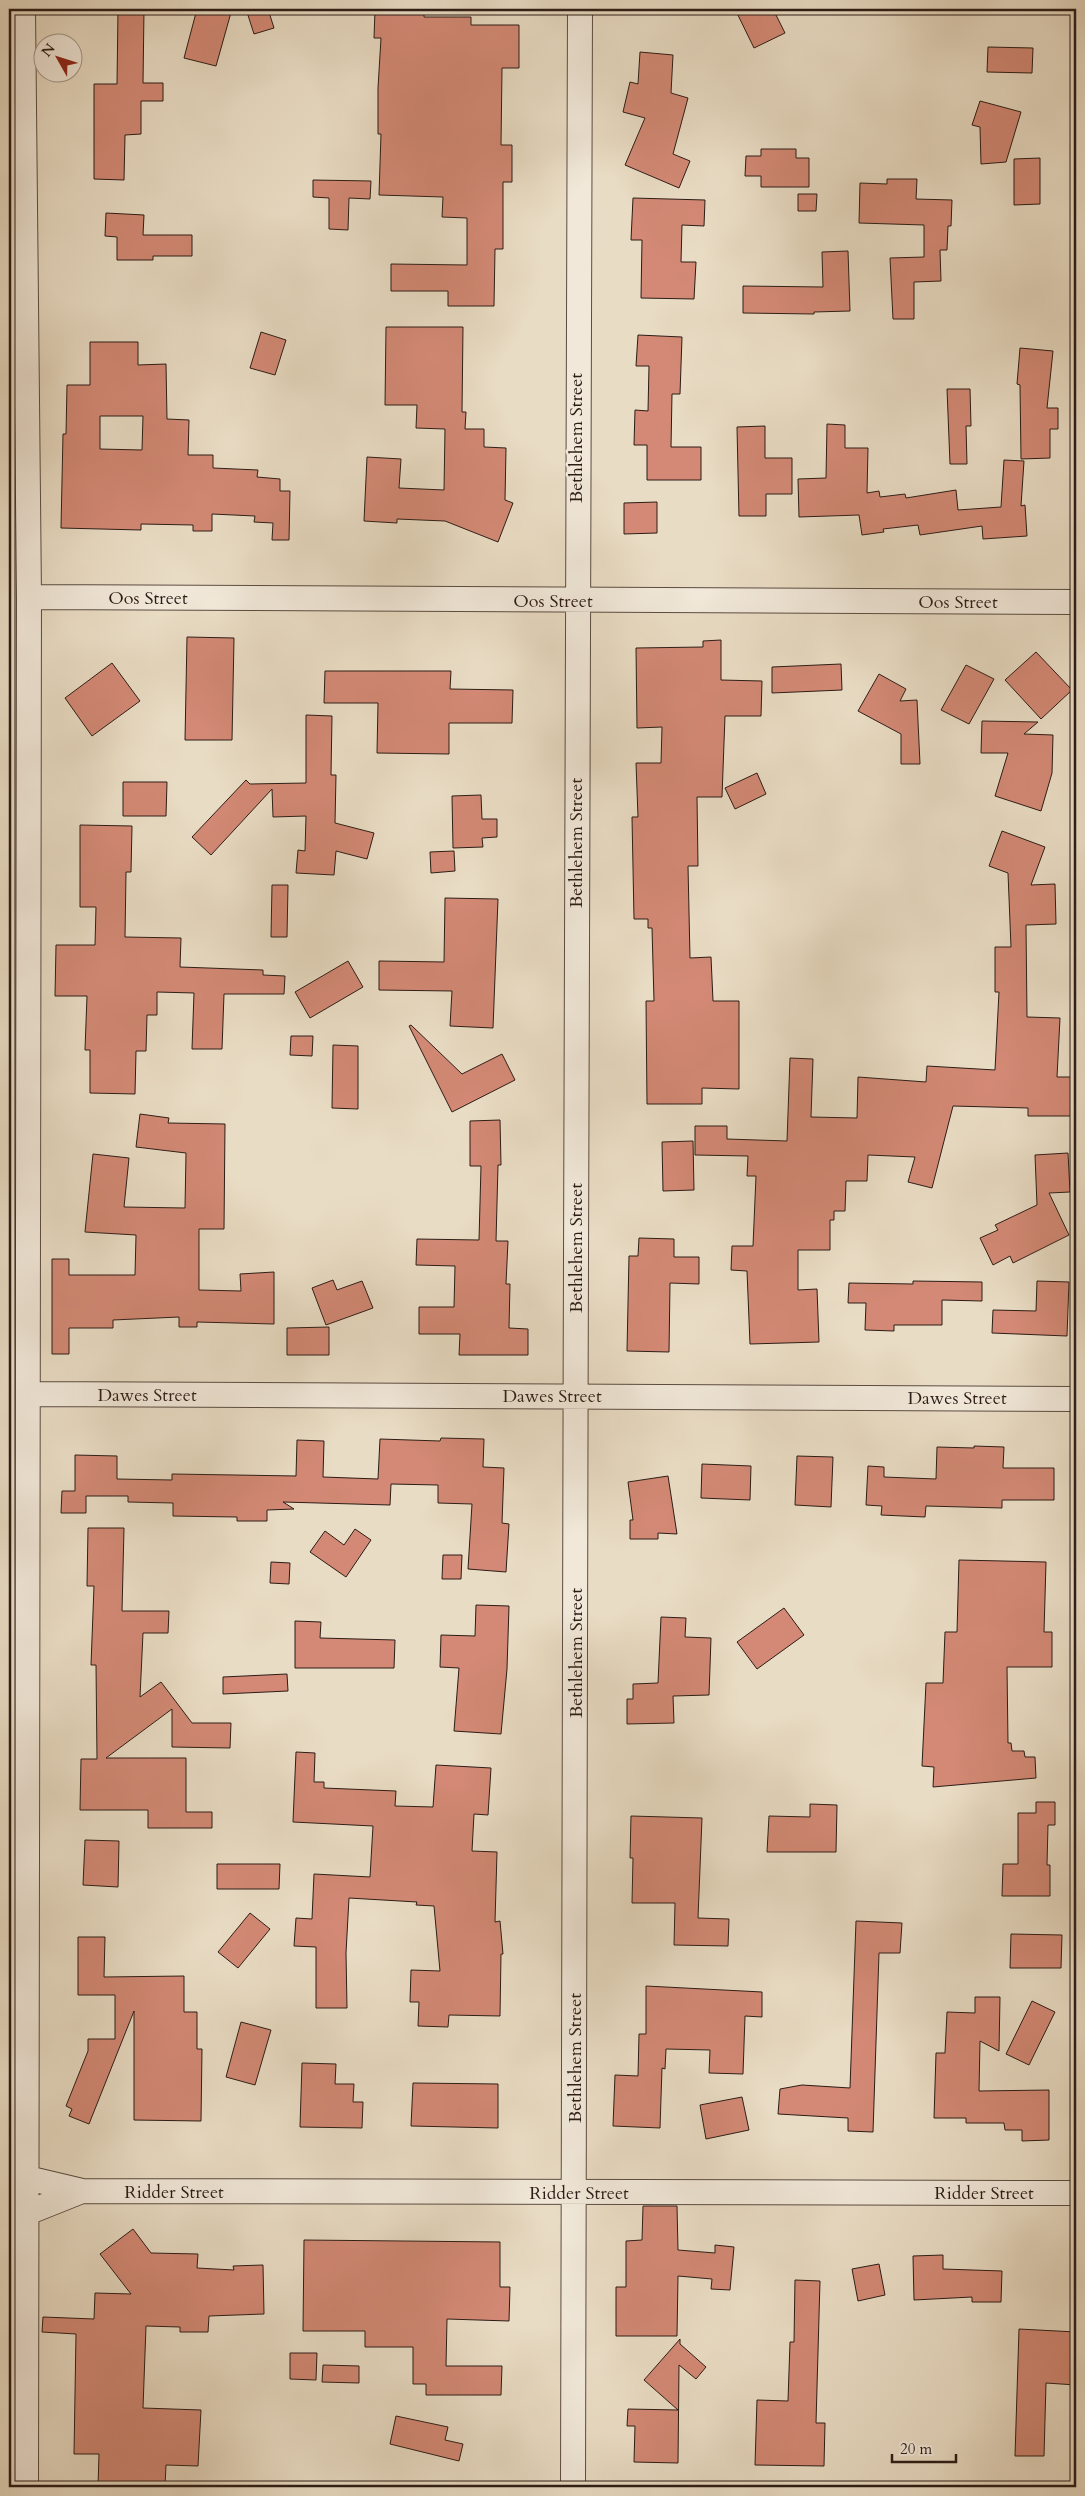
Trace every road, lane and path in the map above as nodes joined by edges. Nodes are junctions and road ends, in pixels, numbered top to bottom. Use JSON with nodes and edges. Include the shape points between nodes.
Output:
{"nodes":[{"id":1,"x":23,"y":9,"type":"edge"},
{"id":2,"x":580,"y":9,"type":"edge"},
{"id":3,"x":29,"y":597,"type":"junction"},
{"id":4,"x":575,"y":601,"type":"junction"},
{"id":5,"x":1076,"y":602,"type":"edge"},
{"id":6,"x":29,"y":1394,"type":"junction"},
{"id":7,"x":576,"y":1396,"type":"junction"},
{"id":8,"x":1076,"y":1399,"type":"edge"},
{"id":9,"x":18,"y":2178,"type":"edge"},
{"id":10,"x":82,"y":2192,"type":"junction"},
{"id":11,"x":575,"y":2193,"type":"junction"},
{"id":12,"x":1076,"y":2193,"type":"edge"},
{"id":13,"x":18,"y":2214,"type":"edge"},
{"id":14,"x":26,"y":2487,"type":"edge"},
{"id":15,"x":573,"y":2487,"type":"edge"}],
"edges":[{"from":1,"to":3,"type":"street"},
{"from":2,"to":4,"type":"street","name":"Bethlehem Street"},
{"from":3,"to":4,"type":"street","name":"Oos Street"},
{"from":3,"to":6,"type":"street"},
{"from":4,"to":5,"type":"street","name":"Oos Street"},
{"from":4,"to":7,"type":"street","name":"Bethlehem Street"},
{"from":6,"to":7,"type":"street","name":"Dawes Street"},
{"from":6,"to":9,"type":"street"},
{"from":7,"to":8,"type":"street","name":"Dawes Street"},
{"from":7,"to":11,"type":"street","name":"Bethlehem Street"},
{"from":9,"to":10,"type":"street","name":"Ridder Street"},
{"from":9,"to":13,"type":"street"},
{"from":10,"to":11,"type":"street","name":"Ridder Street"},
{"from":10,"to":13,"type":"street","name":"Ridder Street"},
{"from":11,"to":12,"type":"street","name":"Ridder Street"},
{"from":11,"to":15,"type":"street","name":"Bethlehem Street"},
{"from":13,"to":14,"type":"street"}]}
